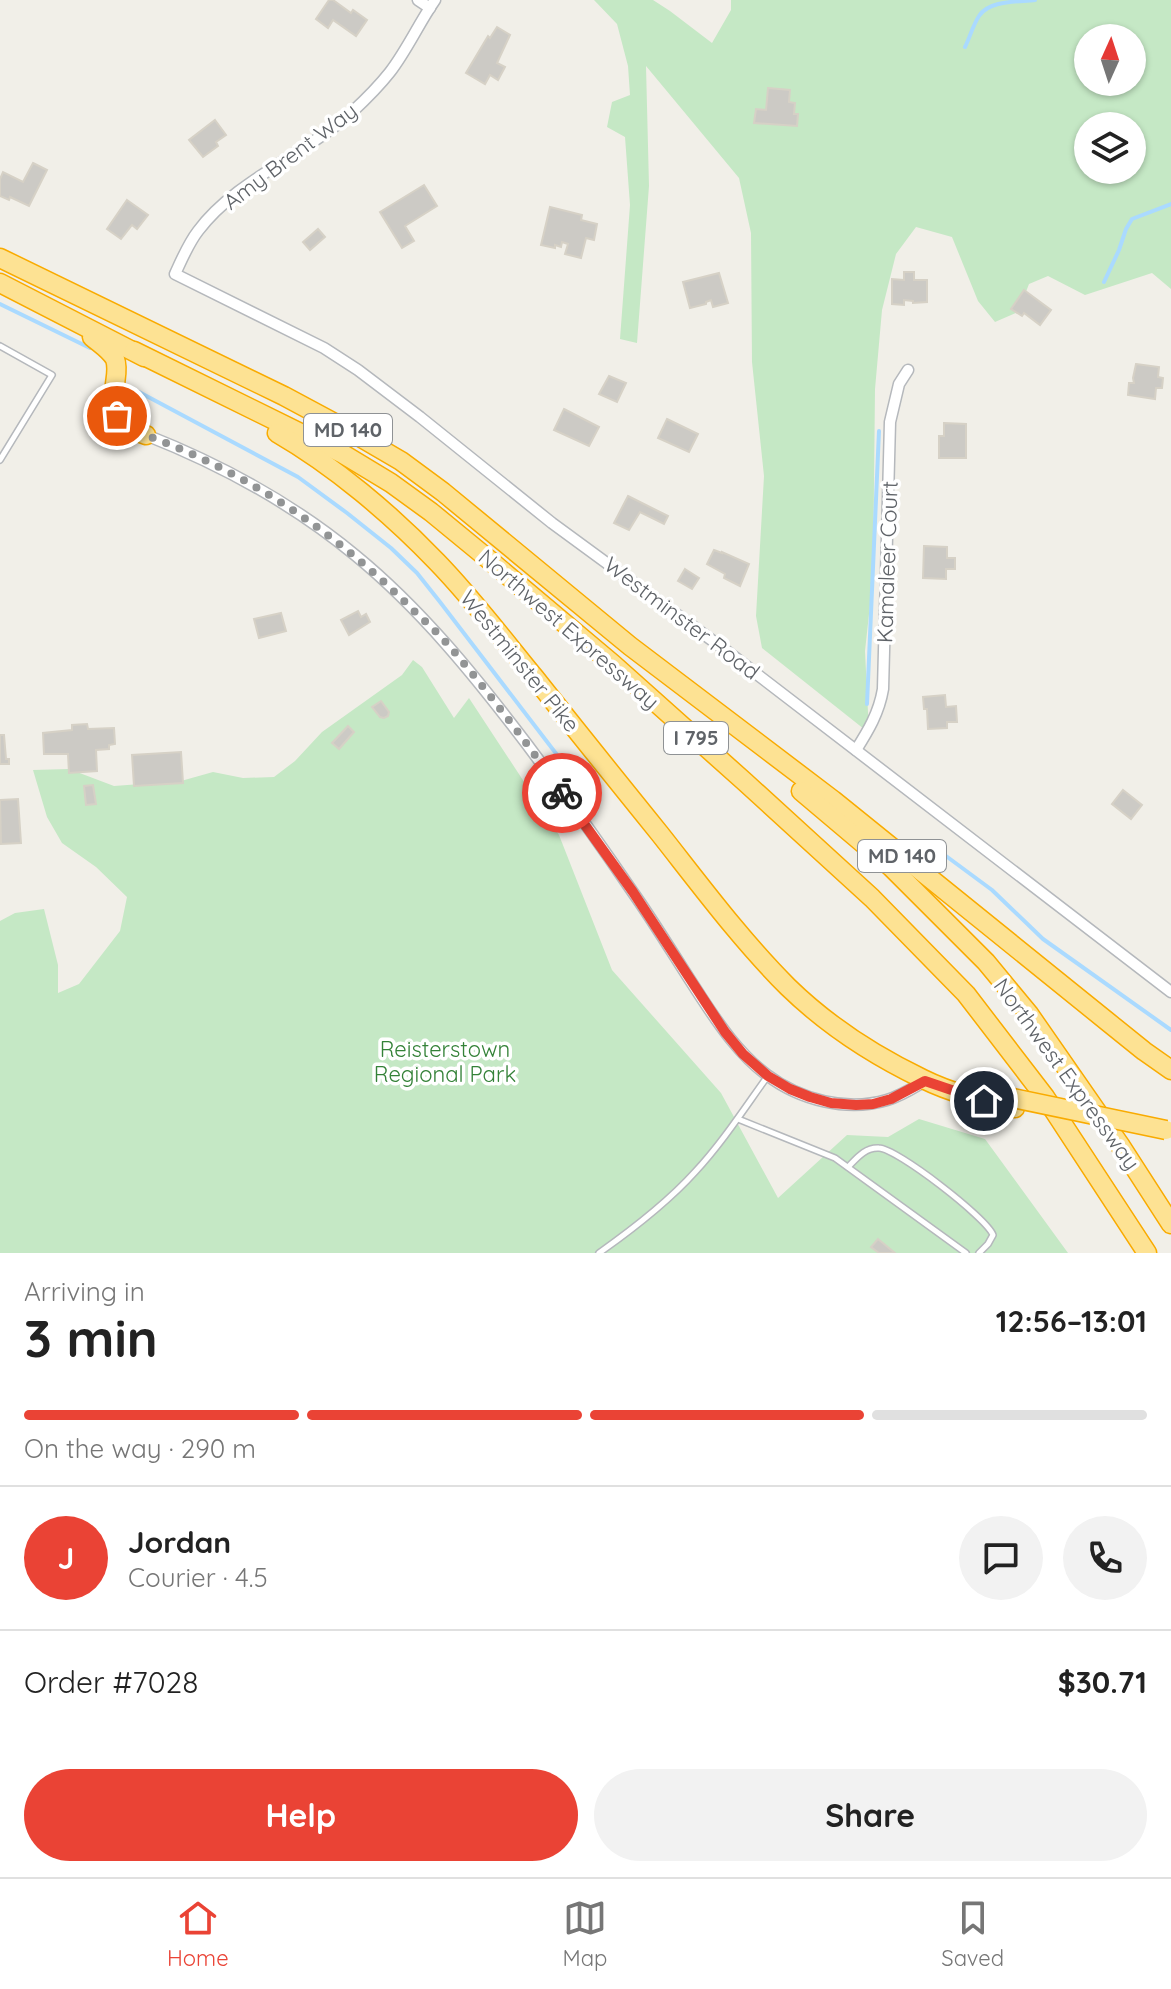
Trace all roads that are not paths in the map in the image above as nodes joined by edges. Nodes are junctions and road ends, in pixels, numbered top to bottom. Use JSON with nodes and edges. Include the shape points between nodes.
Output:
{"nodes":[{"id":1,"x":418,"y":0,"type":"edge"},
{"id":2,"x":432,"y":4,"type":"edge"},
{"id":3,"x":0,"y":258,"type":"edge"},
{"id":4,"x":175,"y":274,"type":"joint"},
{"id":5,"x":0,"y":283,"type":"edge"},
{"id":6,"x":72,"y":319,"type":"junction"},
{"id":7,"x":0,"y":346,"type":"edge"},
{"id":8,"x":134,"y":351,"type":"junction"},
{"id":9,"x":908,"y":370,"type":"dead end"},
{"id":10,"x":146,"y":435,"type":"joint"},
{"id":11,"x":0,"y":460,"type":"edge"},
{"id":12,"x":630,"y":646,"type":"junction"},
{"id":13,"x":856,"y":750,"type":"junction"},
{"id":14,"x":1171,"y":992,"type":"edge"},
{"id":15,"x":1171,"y":1070,"type":"edge"},
{"id":16,"x":768,"y":1076,"type":"junction"},
{"id":17,"x":925,"y":1081,"type":"junction"},
{"id":18,"x":738,"y":1119,"type":"junction"},
{"id":19,"x":1169,"y":1134,"type":"edge"},
{"id":20,"x":848,"y":1167,"type":"junction"},
{"id":21,"x":1171,"y":1224,"type":"edge"},
{"id":22,"x":599,"y":1253,"type":"edge"},
{"id":23,"x":966,"y":1253,"type":"edge"},
{"id":24,"x":979,"y":1253,"type":"edge"},
{"id":25,"x":1147,"y":1253,"type":"edge"}],
"edges":[{"from":1,"to":2,"type":"street"},
{"from":2,"to":4,"type":"street","name":"Amy Brent Way","via":[[371,93],[329,132],[214,212],[188,244]]},
{"from":3,"to":12,"type":"highway","number":"MD 140","via":[[284,396],[401,461]]},
{"from":4,"to":13,"type":"street","name":"Westminster Road","via":[[358,370]]},
{"from":5,"to":6,"type":"highway","name":"Westminster Pike","number":"MD 140"},
{"from":6,"to":8,"type":"highway","name":"Westminster Pike","number":"MD 140"},
{"from":6,"to":10,"type":"highway","via":[[116,361],[114,410],[123,425]]},
{"from":7,"to":11,"type":"lane","via":[[52,375]]},
{"from":8,"to":17,"type":"highway","name":"Westminster Pike","number":"MD 140","via":[[295,444],[402,528],[469,598],[709,897],[789,987],[851,1037]]},
{"from":8,"to":25,"type":"highway","name":"Northwest Expressway","number":"I 795","via":[[391,483],[614,665],[872,898],[966,994],[1045,1097]]},
{"from":9,"to":13,"type":"street","name":"Kamaleer Court","via":[[890,422],[881,704]]},
{"from":10,"to":16,"type":"street","via":[[282,502],[357,556],[449,645],[633,892],[725,1032]]},
{"from":12,"to":15,"type":"highway","number":"MD 140","via":[[833,800]]},
{"from":12,"to":21,"type":"highway","name":"Northwest Expressway","number":"I 795","via":[[891,867],[986,962],[1029,1014]]},
{"from":13,"to":14,"type":"street","name":"Westminster Road"},
{"from":16,"to":17,"type":"street","via":[[810,1097],[856,1105],[891,1099]]},
{"from":16,"to":18,"type":"lane"},
{"from":17,"to":19,"type":"highway","name":"Westminster Pike","number":"MD 140","via":[[984,1101]]},
{"from":18,"to":20,"type":"lane"},
{"from":18,"to":22,"type":"lane","via":[[675,1193]]},
{"from":20,"to":23,"type":"lane"},
{"from":20,"to":24,"type":"lane","via":[[873,1148],[905,1160],[991,1229],[993,1235]]}]}
